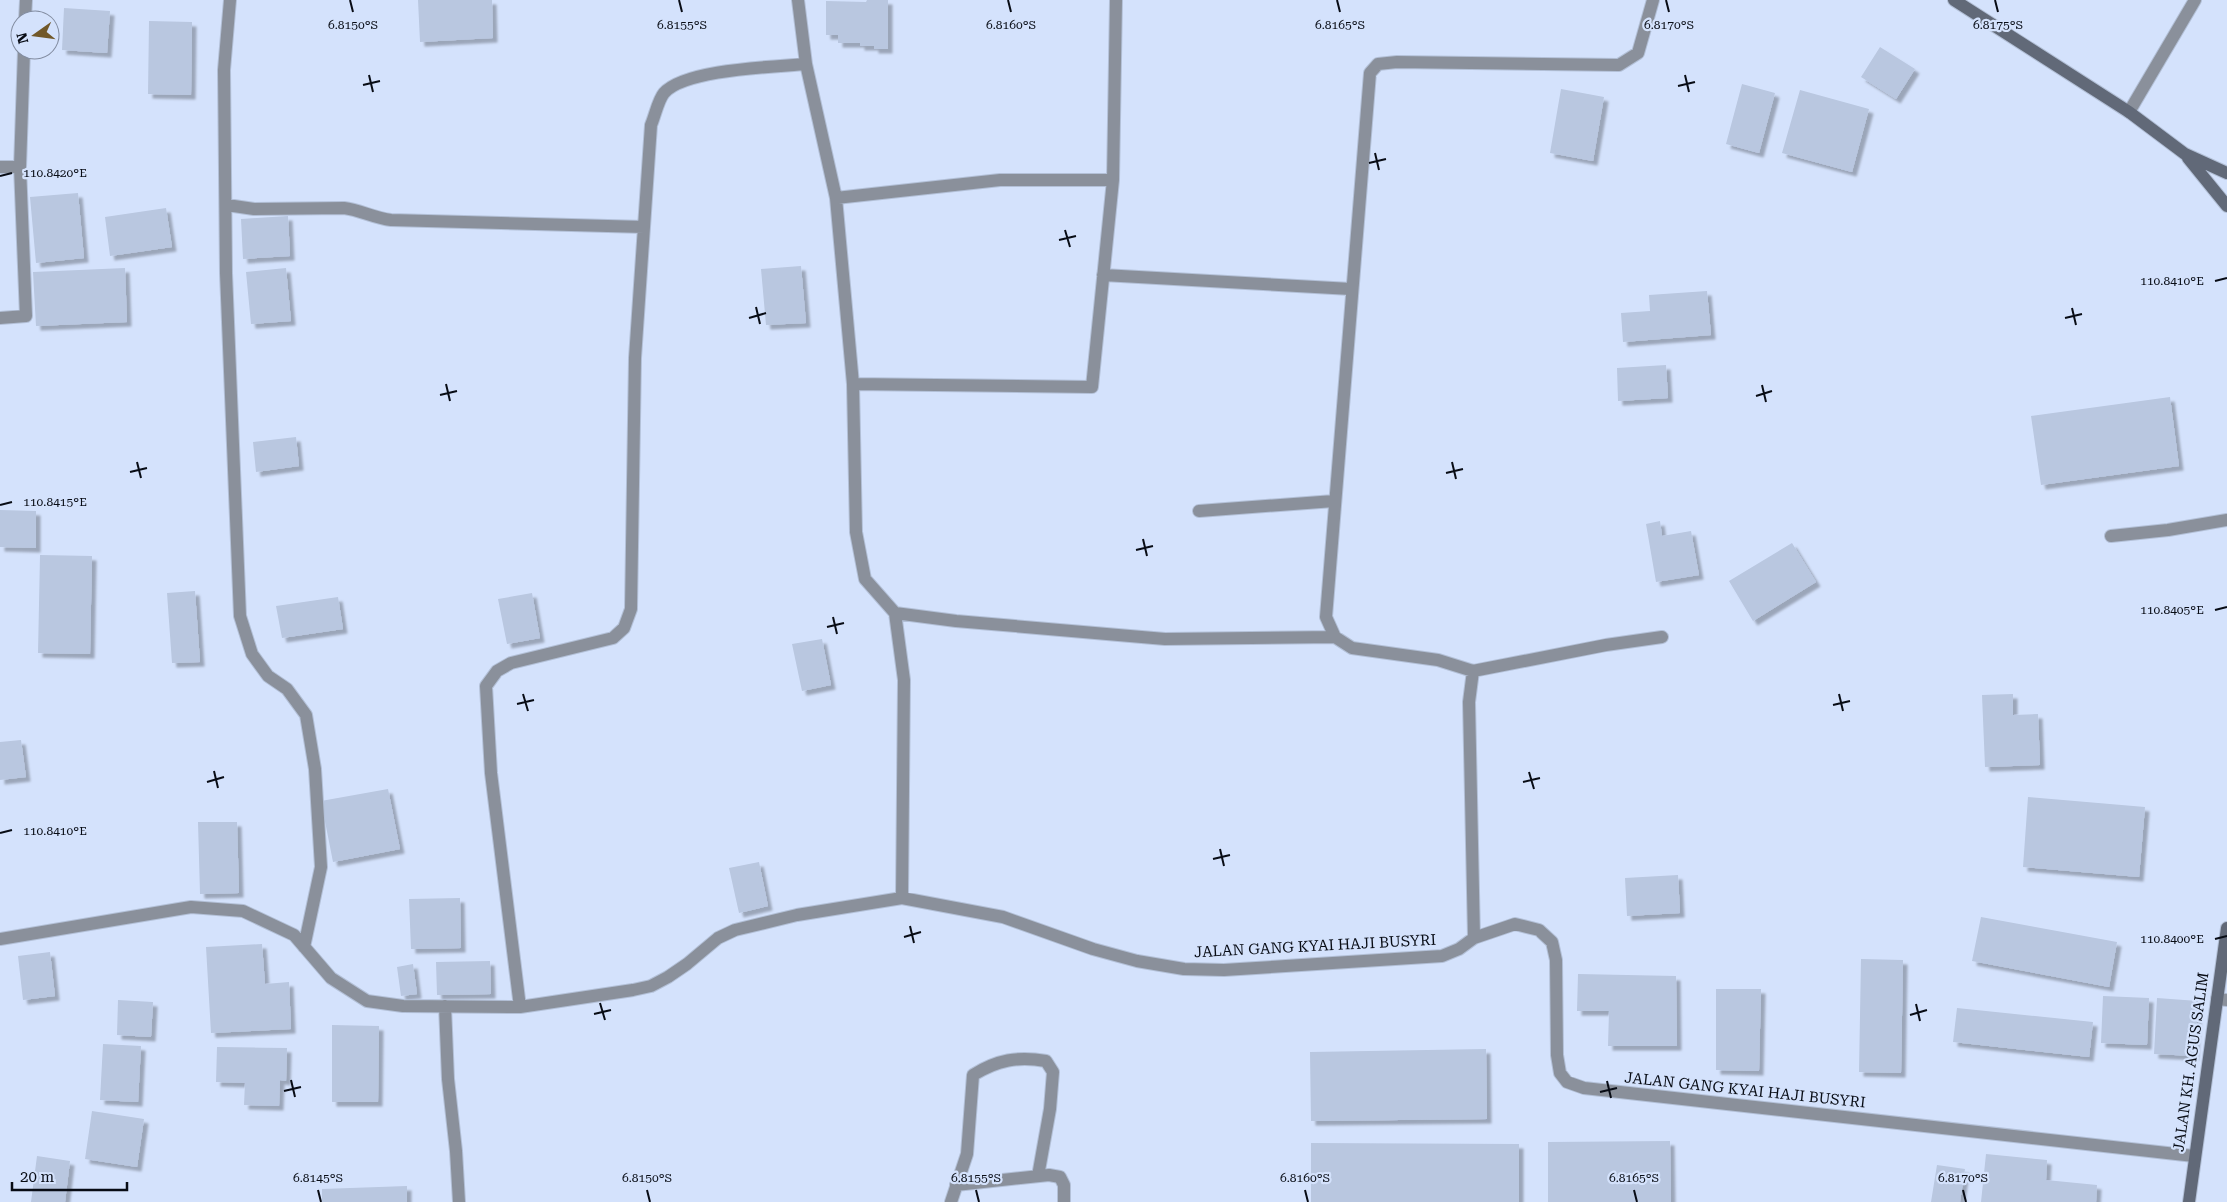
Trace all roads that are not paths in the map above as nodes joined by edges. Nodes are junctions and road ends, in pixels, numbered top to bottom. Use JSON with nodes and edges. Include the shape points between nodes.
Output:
{"nodes":[{"id":1,"x":230,"y":0,"type":"edge"},
{"id":2,"x":798,"y":0,"type":"edge"},
{"id":3,"x":1116,"y":0,"type":"edge"},
{"id":4,"x":1653,"y":0,"type":"edge"},
{"id":5,"x":1954,"y":0,"type":"edge"},
{"id":6,"x":2195,"y":0,"type":"edge"},
{"id":7,"x":24,"y":60,"type":"edge"},
{"id":8,"x":806,"y":64,"type":"junction"},
{"id":9,"x":2129,"y":112,"type":"junction"},
{"id":10,"x":2185,"y":154,"type":"junction"},
{"id":11,"x":0,"y":167,"type":"edge"},
{"id":12,"x":20,"y":167,"type":"junction"},
{"id":13,"x":2227,"y":174,"type":"edge"},
{"id":14,"x":1113,"y":180,"type":"junction"},
{"id":15,"x":836,"y":198,"type":"junction"},
{"id":16,"x":227,"y":205,"type":"junction"},
{"id":17,"x":2227,"y":206,"type":"edge"},
{"id":18,"x":644,"y":227,"type":"junction"},
{"id":19,"x":1103,"y":275,"type":"junction"},
{"id":20,"x":1351,"y":289,"type":"junction"},
{"id":21,"x":0,"y":318,"type":"edge"},
{"id":22,"x":853,"y":384,"type":"junction"},
{"id":23,"x":1334,"y":501,"type":"junction"},
{"id":24,"x":1199,"y":511,"type":"dead end"},
{"id":25,"x":2227,"y":520,"type":"edge"},
{"id":26,"x":2111,"y":536,"type":"dead end"},
{"id":27,"x":895,"y":613,"type":"junction"},
{"id":28,"x":1335,"y":637,"type":"junction"},
{"id":29,"x":1662,"y":637,"type":"dead end"},
{"id":30,"x":1473,"y":671,"type":"junction"},
{"id":31,"x":902,"y":898,"type":"junction"},
{"id":32,"x":2227,"y":928,"type":"edge"},
{"id":33,"x":1474,"y":938,"type":"junction"},
{"id":34,"x":0,"y":939,"type":"edge"},
{"id":35,"x":304,"y":947,"type":"junction"},
{"id":36,"x":2222,"y":1000,"type":"edge"},
{"id":37,"x":445,"y":1006,"type":"junction"},
{"id":38,"x":520,"y":1007,"type":"junction"},
{"id":39,"x":2194,"y":1156,"type":"junction"},
{"id":40,"x":1038,"y":1176,"type":"junction"},
{"id":41,"x":956,"y":1185,"type":"junction"},
{"id":42,"x":459,"y":1202,"type":"edge"},
{"id":43,"x":951,"y":1202,"type":"edge"},
{"id":44,"x":1064,"y":1202,"type":"edge"},
{"id":45,"x":2189,"y":1202,"type":"edge"}],
"edges":[{"from":1,"to":16,"type":"street","via":[[224,70]]},
{"from":2,"to":8,"type":"street"},
{"from":3,"to":14,"type":"street"},
{"from":4,"to":20,"type":"street","via":[[1638,54],[1619,65],[1397,62],[1378,64],[1373,68]]},
{"from":5,"to":9,"type":"street"},
{"from":6,"to":9,"type":"street"},
{"from":7,"to":12,"type":"street"},
{"from":8,"to":15,"type":"street"},
{"from":8,"to":18,"type":"street","via":[[743,69],[692,78],[664,93],[651,125]]},
{"from":9,"to":10,"type":"street"},
{"from":10,"to":13,"type":"street"},
{"from":10,"to":17,"type":"street"},
{"from":11,"to":12,"type":"street"},
{"from":12,"to":21,"type":"street","via":[[26,316]]},
{"from":14,"to":15,"type":"street","via":[[1000,180]]},
{"from":14,"to":19,"type":"street"},
{"from":15,"to":22,"type":"street"},
{"from":16,"to":18,"type":"street","via":[[344,208],[391,220]]},
{"from":16,"to":35,"type":"street","via":[[226,273],[240,616],[252,654],[268,676],[287,689],[306,715],[315,768],[320,867]]},
{"from":18,"to":38,"type":"street","via":[[635,358],[631,610],[624,628],[613,638],[511,662],[496,671],[486,686],[491,773]]},
{"from":19,"to":20,"type":"street"},
{"from":19,"to":22,"type":"street","via":[[1092,387]]},
{"from":20,"to":23,"type":"street"},
{"from":22,"to":27,"type":"street","via":[[856,532],[865,579]]},
{"from":23,"to":24,"type":"street"},
{"from":23,"to":28,"type":"street","via":[[1326,616]]},
{"from":25,"to":26,"type":"street"},
{"from":27,"to":28,"type":"street","via":[[1165,640]]},
{"from":27,"to":31,"type":"street","via":[[904,680]]},
{"from":28,"to":30,"type":"street","via":[[1352,648],[1438,660]]},
{"from":29,"to":30,"type":"street"},
{"from":30,"to":33,"type":"street","via":[[1469,702]]},
{"from":31,"to":33,"type":"street","name":"JALAN GANG KYAI HAJI BUSYRI","via":[[1002,917],[1093,949],[1184,969],[1224,970],[1442,956]]},
{"from":31,"to":38,"type":"street","name":"JALAN GANG KYAI HAJI BUSYRI","via":[[797,914],[735,930],[718,938],[687,964],[651,986]]},
{"from":32,"to":36,"type":"street","name":"JALAN KH. AGUS SALIM"},
{"from":33,"to":39,"type":"street","name":"JALAN GANG KYAI HAJI BUSYRI","via":[[1515,924],[1539,930],[1552,942],[1556,960],[1560,1073],[1567,1082],[1584,1088]]},
{"from":34,"to":35,"type":"street","name":"JALAN GANG KYAI HAJI BUSYRI","via":[[191,907],[243,911],[294,936]]},
{"from":35,"to":37,"type":"street","name":"JALAN GANG KYAI HAJI BUSYRI","via":[[331,978],[367,1001],[403,1006]]},
{"from":36,"to":39,"type":"street","name":"JALAN KH. AGUS SALIM"},
{"from":37,"to":38,"type":"street","name":"JALAN GANG KYAI HAJI BUSYRI"},
{"from":37,"to":42,"type":"street"},
{"from":39,"to":45,"type":"street","name":"JALAN KH. AGUS SALIM"},
{"from":40,"to":41,"type":"street"},
{"from":40,"to":41,"type":"street","via":[[1053,1072],[1046,1061],[1027,1058],[991,1064],[973,1075],[967,1154]]},
{"from":40,"to":44,"type":"street","via":[[1060,1177],[1064,1185]]},
{"from":41,"to":43,"type":"street"}]}
